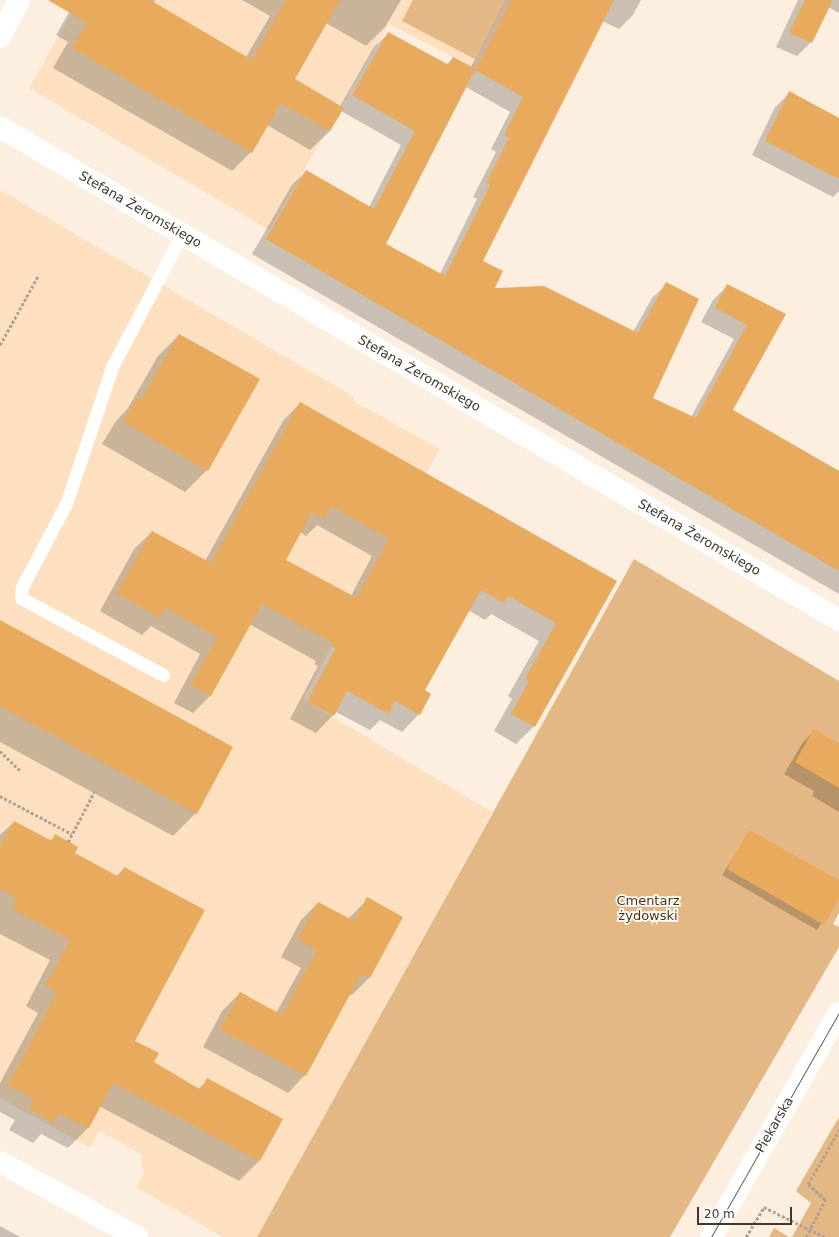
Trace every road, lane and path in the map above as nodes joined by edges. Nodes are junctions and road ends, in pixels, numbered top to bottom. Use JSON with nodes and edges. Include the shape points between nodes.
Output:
{"nodes":[{"id":1,"x":19,"y":0,"type":"edge"},
{"id":2,"x":0,"y":37,"type":"edge"},
{"id":3,"x":0,"y":127,"type":"edge"},
{"id":4,"x":182,"y":234,"type":"junction"},
{"id":5,"x":38,"y":276,"type":"dead end"},
{"id":6,"x":0,"y":345,"type":"edge"},
{"id":7,"x":839,"y":620,"type":"edge"},
{"id":8,"x":163,"y":674,"type":"dead end"},
{"id":9,"x":0,"y":751,"type":"edge"},
{"id":10,"x":22,"y":772,"type":"dead end"},
{"id":11,"x":94,"y":792,"type":"dead end"},
{"id":12,"x":0,"y":796,"type":"edge"},
{"id":13,"x":72,"y":834,"type":"junction"},
{"id":14,"x":68,"y":842,"type":"dead end"},
{"id":15,"x":839,"y":1013,"type":"edge"},
{"id":16,"x":839,"y":1130,"type":"edge"},
{"id":17,"x":0,"y":1162,"type":"edge"},
{"id":18,"x":810,"y":1230,"type":"junction"},
{"id":19,"x":137,"y":1237,"type":"edge"},
{"id":20,"x":711,"y":1237,"type":"edge"},
{"id":21,"x":746,"y":1237,"type":"edge"},
{"id":22,"x":806,"y":1237,"type":"edge"},
{"id":23,"x":825,"y":1237,"type":"edge"}],
"edges":[{"from":1,"to":2,"type":"street"},
{"from":3,"to":4,"type":"street","name":"Stefana Żeromskiego"},
{"from":4,"to":7,"type":"street","name":"Stefana Żeromskiego"},
{"from":4,"to":8,"type":"lane","via":[[112,367],[66,504],[22,587],[21,598]]},
{"from":5,"to":6,"type":"path"},
{"from":9,"to":10,"type":"path"},
{"from":11,"to":13,"type":"path"},
{"from":12,"to":13,"type":"path"},
{"from":13,"to":14,"type":"path"},
{"from":15,"to":20,"type":"street","name":"Piekarska"},
{"from":16,"to":18,"type":"path","via":[[808,1184],[825,1200]]},
{"from":17,"to":19,"type":"street"},
{"from":18,"to":21,"type":"path","via":[[764,1207]]},
{"from":18,"to":22,"type":"path"},
{"from":18,"to":23,"type":"path"}]}
